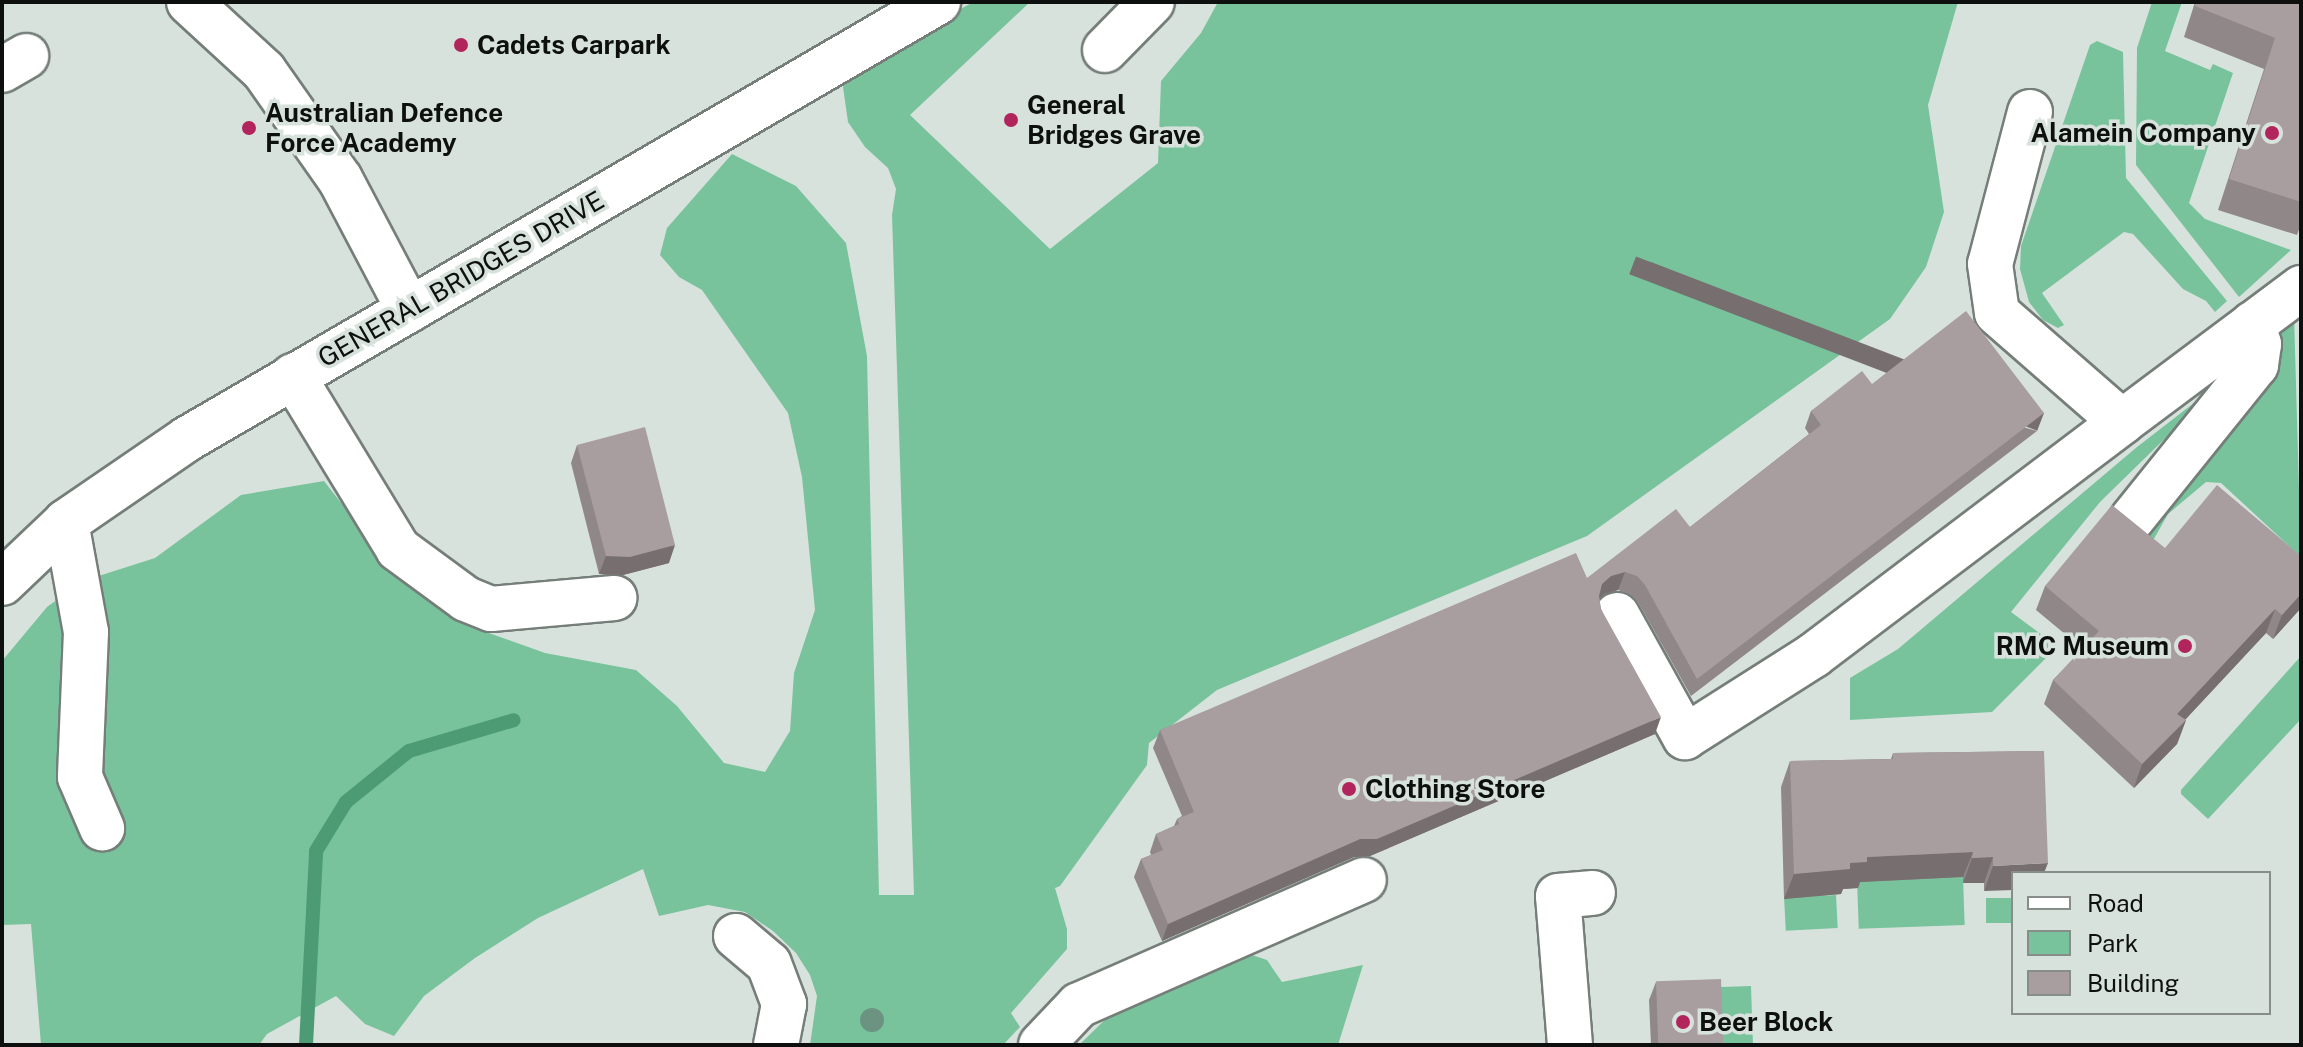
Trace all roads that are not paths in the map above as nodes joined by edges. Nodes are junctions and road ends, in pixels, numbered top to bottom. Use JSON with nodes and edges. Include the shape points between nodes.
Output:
{"nodes":[{"id":1,"x":189,"y":2,"type":"edge"},
{"id":2,"x":938,"y":2,"type":"edge"},
{"id":3,"x":1152,"y":2,"type":"edge"},
{"id":4,"x":1105,"y":50,"type":"dead end"},
{"id":5,"x":2030,"y":112,"type":"dead end"},
{"id":6,"x":2301,"y":288,"type":"edge"},
{"id":7,"x":409,"y":310,"type":"junction"},
{"id":8,"x":2252,"y":324,"type":"junction"},
{"id":9,"x":293,"y":376,"type":"junction"},
{"id":10,"x":2122,"y":422,"type":"junction"},
{"id":11,"x":2132,"y":519,"type":"edge"},
{"id":12,"x":66,"y":522,"type":"junction"},
{"id":13,"x":2,"y":583,"type":"edge"},
{"id":14,"x":615,"y":598,"type":"dead end"},
{"id":15,"x":1617,"y":615,"type":"dead end"},
{"id":16,"x":102,"y":828,"type":"dead end"},
{"id":17,"x":1364,"y":880,"type":"dead end"},
{"id":18,"x":1593,"y":893,"type":"dead end"},
{"id":19,"x":736,"y":936,"type":"dead end"},
{"id":20,"x":776,"y":1045,"type":"edge"},
{"id":21,"x":1041,"y":1045,"type":"edge"},
{"id":22,"x":1570,"y":1045,"type":"edge"}],
"edges":[{"from":1,"to":7,"type":"street","via":[[273,83],[340,179]]},
{"from":2,"to":7,"type":"street","name":"GENERAL BRIDGES DRIVE"},
{"from":3,"to":4,"type":"street"},
{"from":5,"to":10,"type":"street","via":[[1990,264],[1997,313]]},
{"from":6,"to":8,"type":"street"},
{"from":7,"to":9,"type":"street","name":"GENERAL BRIDGES DRIVE"},
{"from":8,"to":10,"type":"street"},
{"from":8,"to":11,"type":"street","via":[[2259,344],[2256,365]]},
{"from":9,"to":12,"type":"street","name":"GENERAL BRIDGES DRIVE","via":[[187,439]]},
{"from":9,"to":14,"type":"street","via":[[398,549],[466,599],[491,609]]},
{"from":10,"to":15,"type":"street","via":[[1814,655],[1685,737]]},
{"from":12,"to":13,"type":"street","name":"GENERAL BRIDGES DRIVE"},
{"from":12,"to":16,"type":"street","via":[[86,632],[80,777]]},
{"from":17,"to":21,"type":"street","via":[[1079,1005]]},
{"from":18,"to":22,"type":"street","via":[[1558,896]]},
{"from":19,"to":20,"type":"street","via":[[769,964],[784,1004]]}]}
